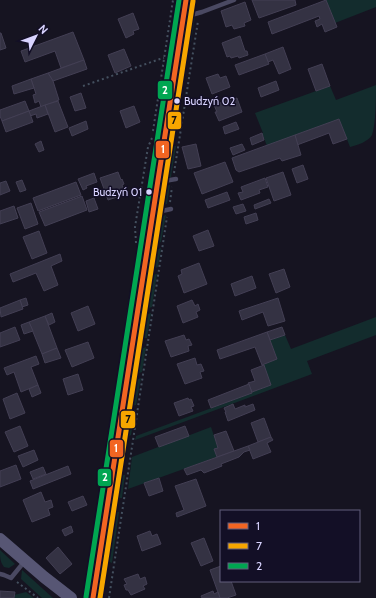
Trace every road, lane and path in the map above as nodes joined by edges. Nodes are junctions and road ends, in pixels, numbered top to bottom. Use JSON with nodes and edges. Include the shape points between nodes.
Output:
{"nodes":[{"id":1,"x":173,"y":0,"type":"edge"},
{"id":2,"x":186,"y":0,"type":"edge"},
{"id":3,"x":234,"y":0,"type":"edge"},
{"id":4,"x":199,"y":12,"type":"junction"},
{"id":5,"x":183,"y":17,"type":"junction"},
{"id":6,"x":164,"y":58,"type":"junction"},
{"id":7,"x":83,"y":86,"type":"dead end"},
{"id":8,"x":175,"y":179,"type":"junction"},
{"id":9,"x":157,"y":182,"type":"junction"},
{"id":10,"x":170,"y":210,"type":"junction"},
{"id":11,"x":153,"y":213,"type":"junction"},
{"id":12,"x":136,"y":246,"type":"dead end"},
{"id":13,"x":0,"y":539,"type":"edge"},
{"id":14,"x":25,"y":560,"type":"junction"},
{"id":15,"x":0,"y":574,"type":"edge"},
{"id":16,"x":11,"y":578,"type":"junction"},
{"id":17,"x":38,"y":598,"type":"edge"},
{"id":18,"x":71,"y":598,"type":"edge"},
{"id":19,"x":93,"y":598,"type":"edge"},
{"id":20,"x":109,"y":598,"type":"edge"}],
"edges":[{"from":1,"to":6,"type":"path"},
{"from":2,"to":5,"type":"street"},
{"from":3,"to":4,"type":"lane"},
{"from":4,"to":5,"type":"lane"},
{"from":4,"to":8,"type":"path"},
{"from":5,"to":9,"type":"street"},
{"from":6,"to":7,"type":"path"},
{"from":6,"to":12,"type":"path","via":[[135,227]]},
{"from":8,"to":9,"type":"lane"},
{"from":8,"to":10,"type":"path"},
{"from":9,"to":11,"type":"street"},
{"from":10,"to":11,"type":"lane"},
{"from":10,"to":20,"type":"path"},
{"from":11,"to":19,"type":"street"},
{"from":13,"to":14,"type":"street"},
{"from":14,"to":16,"type":"lane"},
{"from":14,"to":18,"type":"street"},
{"from":15,"to":16,"type":"lane"},
{"from":16,"to":17,"type":"path"}]}
